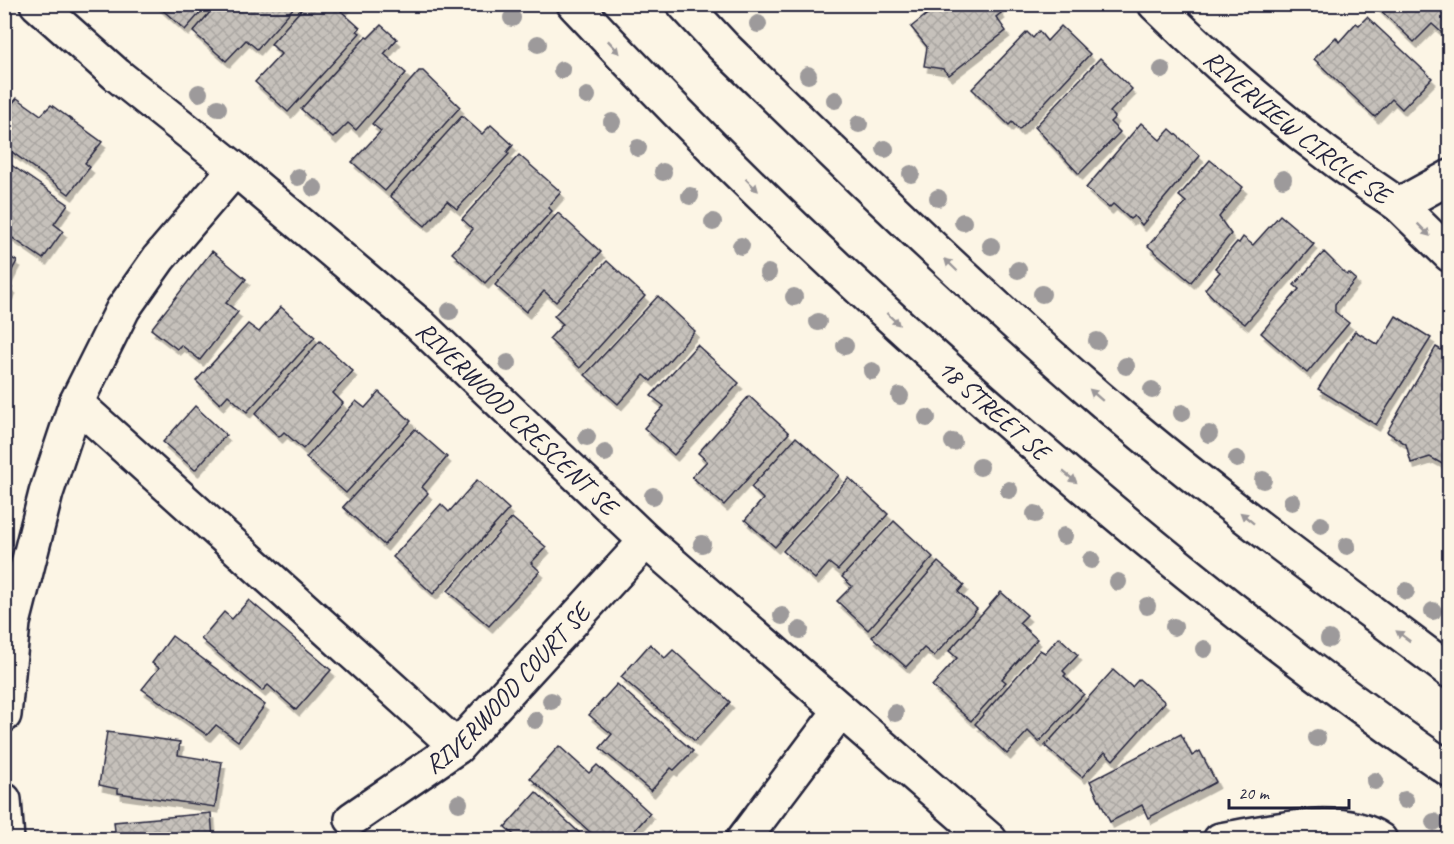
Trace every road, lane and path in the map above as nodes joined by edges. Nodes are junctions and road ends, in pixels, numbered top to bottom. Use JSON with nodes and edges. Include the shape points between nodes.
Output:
{"nodes":[{"id":1,"x":37,"y":4,"type":"edge"},
{"id":2,"x":574,"y":4,"type":"edge"},
{"id":3,"x":684,"y":4,"type":"edge"},
{"id":4,"x":1155,"y":4,"type":"edge"},
{"id":5,"x":235,"y":169,"type":"junction"},
{"id":6,"x":1449,"y":177,"type":"edge"},
{"id":7,"x":1399,"y":205,"type":"junction"},
{"id":8,"x":1449,"y":255,"type":"edge"},
{"id":9,"x":76,"y":404,"type":"junction"},
{"id":10,"x":646,"y":541,"type":"junction"},
{"id":11,"x":1449,"y":671,"type":"edge"},
{"id":12,"x":840,"y":711,"type":"junction"},
{"id":13,"x":4,"y":715,"type":"edge"},
{"id":14,"x":457,"y":747,"type":"junction"},
{"id":15,"x":1449,"y":770,"type":"edge"},
{"id":16,"x":4,"y":800,"type":"edge"},
{"id":17,"x":352,"y":819,"type":"dead end"},
{"id":18,"x":7,"y":840,"type":"edge"},
{"id":19,"x":743,"y":840,"type":"edge"},
{"id":20,"x":990,"y":840,"type":"edge"},
{"id":21,"x":1220,"y":840,"type":"edge"},
{"id":22,"x":1380,"y":840,"type":"edge"}],
"edges":[{"from":1,"to":5,"type":"main road","name":"RIVERWOOD CRESCENT SE","via":[[117,75]]},
{"from":2,"to":15,"type":"main road","name":"18 STREET SE","one_way":true,"via":[[648,84],[809,242],[1056,466],[1204,588],[1367,713]]},
{"from":11,"to":3,"type":"main road","one_way":true,"via":[[1256,525],[1101,400],[943,257]]},
{"from":4,"to":7,"type":"main road","name":"RIVERVIEW CIRCLE SE","via":[[1249,93],[1336,163]]},
{"from":5,"to":9,"type":"main road","via":[[159,258],[123,309]]},
{"from":5,"to":10,"type":"main road","name":"RIVERWOOD CRESCENT SE","via":[[420,326]]},
{"from":6,"to":7,"type":"main road","name":"RIVERVIEW CIRCLE SE"},
{"from":7,"to":8,"type":"main road","one_way":true},
{"from":9,"to":13,"type":"main road","via":[[46,494],[13,623]]},
{"from":9,"to":14,"type":"main road"},
{"from":10,"to":12,"type":"main road","name":"RIVERWOOD CRESCENT SE"},
{"from":10,"to":14,"type":"main road","name":"RIVERWOOD COURT SE"},
{"from":12,"to":19,"type":"main road"},
{"from":12,"to":20,"type":"main road","name":"RIVERWOOD CRESCENT SE"},
{"from":14,"to":17,"type":"main road","name":"RIVERWOOD COURT SE"},
{"from":16,"to":18,"type":"main road"},
{"from":21,"to":22,"type":"main road","via":[[1325,825],[1350,826]]}]}
